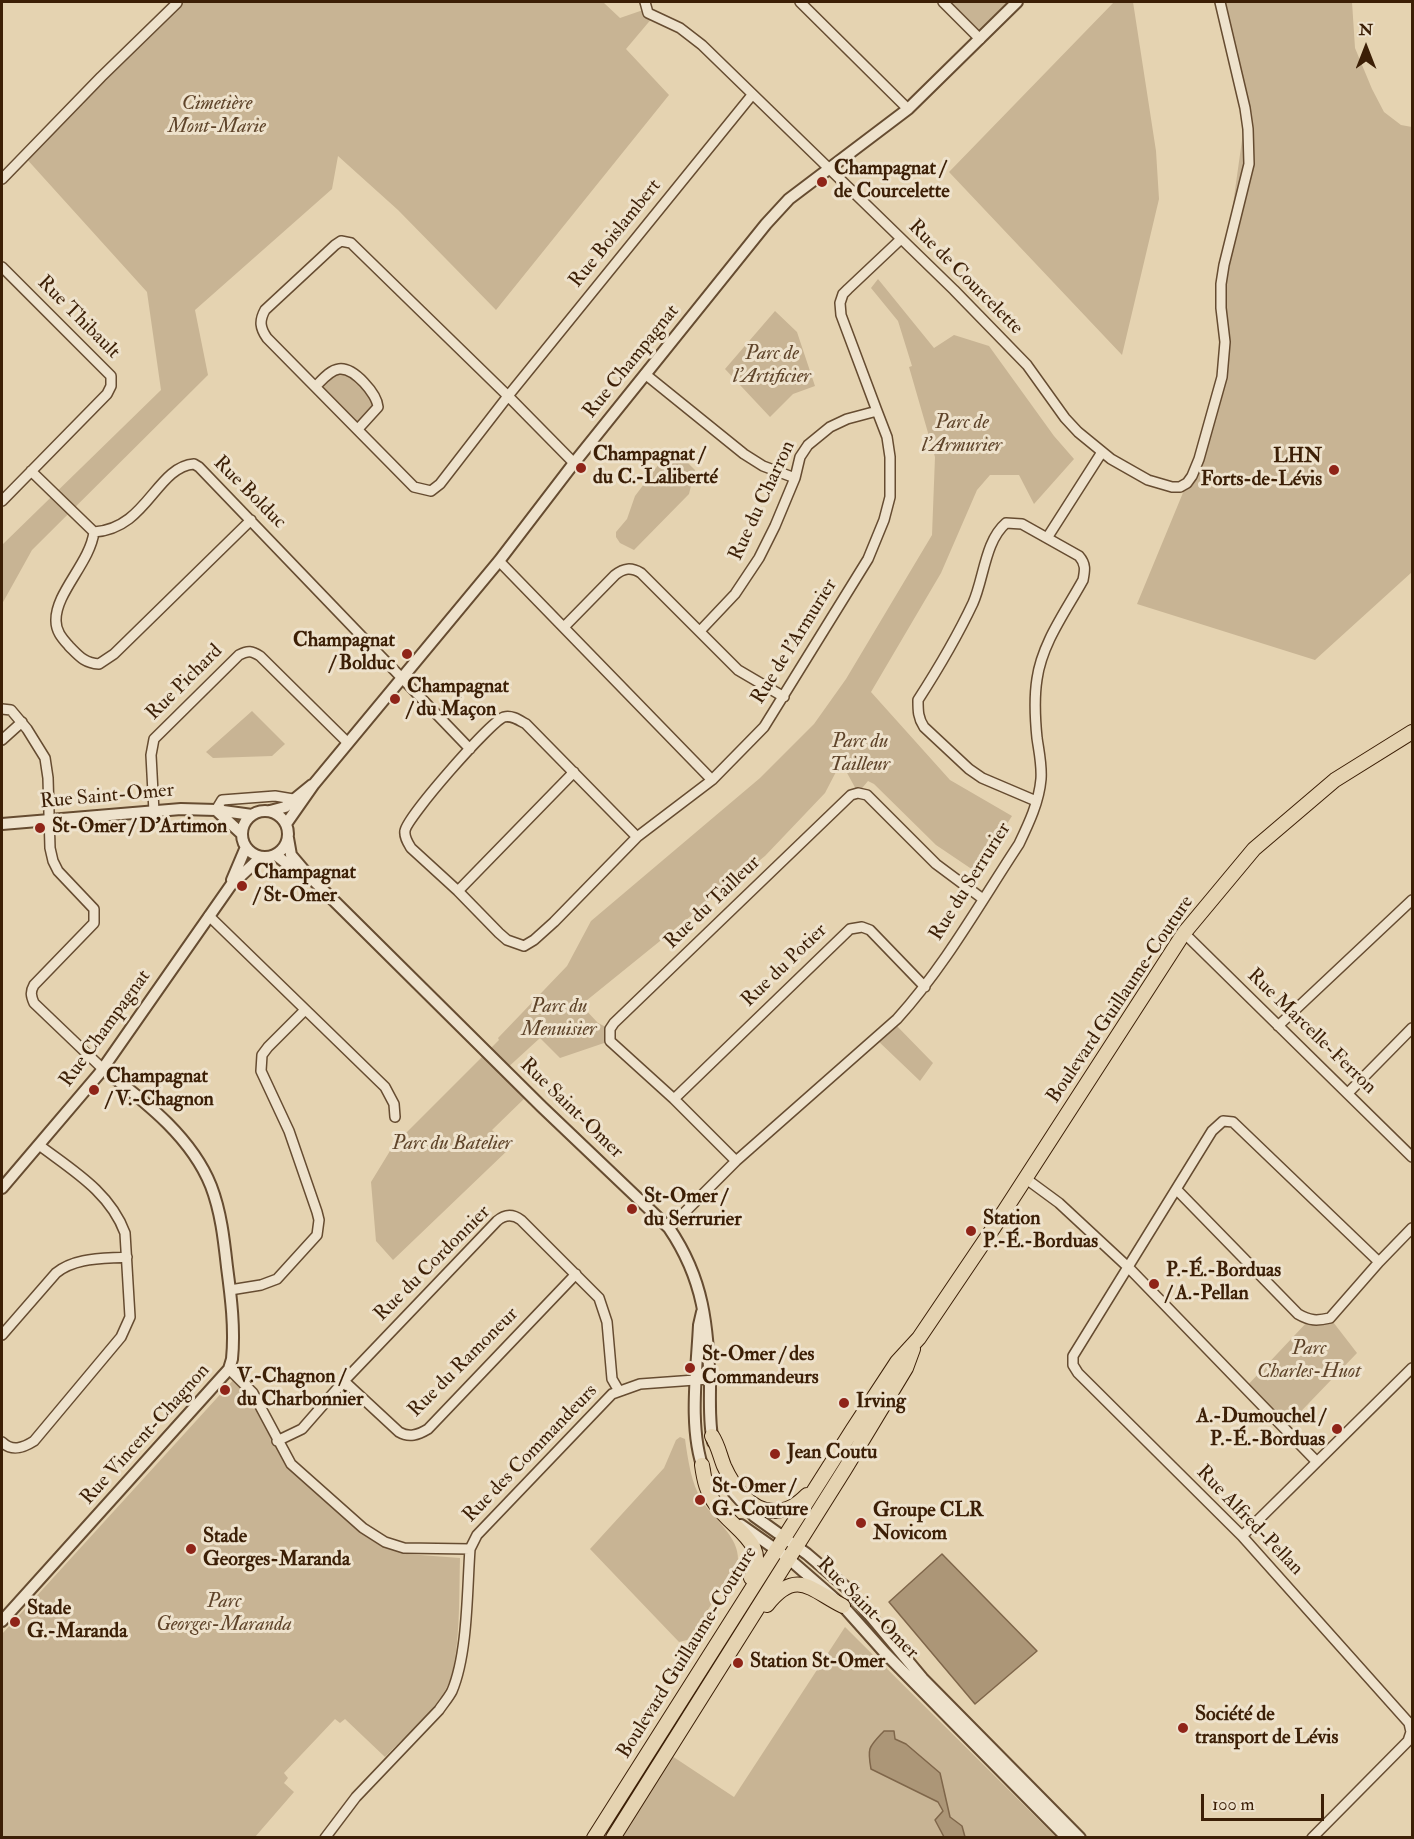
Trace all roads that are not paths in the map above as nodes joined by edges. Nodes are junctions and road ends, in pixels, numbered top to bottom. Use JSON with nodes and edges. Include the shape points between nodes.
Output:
{"nodes":[{"id":1,"x":645,"y":2,"type":"edge"},
{"id":2,"x":800,"y":2,"type":"edge"},
{"id":3,"x":943,"y":2,"type":"edge"},
{"id":4,"x":1017,"y":2,"type":"edge"},
{"id":5,"x":1220,"y":2,"type":"edge"},
{"id":6,"x":177,"y":3,"type":"dead end"},
{"id":7,"x":980,"y":39,"type":"junction"},
{"id":8,"x":752,"y":95,"type":"junction"},
{"id":9,"x":908,"y":109,"type":"junction"},
{"id":10,"x":828,"y":169,"type":"junction"},
{"id":11,"x":2,"y":180,"type":"edge"},
{"id":12,"x":901,"y":239,"type":"junction"},
{"id":13,"x":2,"y":267,"type":"edge"},
{"id":14,"x":645,"y":374,"type":"junction"},
{"id":15,"x":316,"y":386,"type":"junction"},
{"id":16,"x":508,"y":396,"type":"junction"},
{"id":17,"x":878,"y":411,"type":"junction"},
{"id":18,"x":358,"y":429,"type":"junction"},
{"id":19,"x":1102,"y":452,"type":"junction"},
{"id":20,"x":574,"y":463,"type":"junction"},
{"id":21,"x":31,"y":471,"type":"junction"},
{"id":22,"x":795,"y":478,"type":"junction"},
{"id":23,"x":2,"y":501,"type":"edge"},
{"id":24,"x":251,"y":520,"type":"junction"},
{"id":25,"x":94,"y":532,"type":"junction"},
{"id":26,"x":1047,"y":538,"type":"junction"},
{"id":27,"x":499,"y":561,"type":"junction"},
{"id":28,"x":564,"y":627,"type":"junction"},
{"id":29,"x":700,"y":631,"type":"junction"},
{"id":30,"x":401,"y":677,"type":"junction"},
{"id":31,"x":783,"y":697,"type":"junction"},
{"id":32,"x":2,"y":709,"type":"edge"},
{"id":33,"x":22,"y":722,"type":"junction"},
{"id":34,"x":1413,"y":732,"type":"edge"},
{"id":35,"x":2,"y":740,"type":"edge"},
{"id":36,"x":348,"y":743,"type":"junction"},
{"id":37,"x":470,"y":749,"type":"junction"},
{"id":38,"x":574,"y":772,"type":"junction"},
{"id":39,"x":712,"y":780,"type":"junction"},
{"id":40,"x":315,"y":784,"type":"junction"},
{"id":41,"x":293,"y":799,"type":"junction"},
{"id":42,"x":1036,"y":801,"type":"junction"},
{"id":43,"x":216,"y":810,"type":"junction"},
{"id":44,"x":270,"y":811,"type":"junction"},
{"id":45,"x":154,"y":812,"type":"junction"},
{"id":46,"x":252,"y":815,"type":"junction"},
{"id":47,"x":51,"y":820,"type":"junction"},
{"id":48,"x":2,"y":824,"type":"edge"},
{"id":49,"x":286,"y":824,"type":"junction"},
{"id":50,"x":242,"y":834,"type":"junction"},
{"id":51,"x":637,"y":837,"type":"junction"},
{"id":52,"x":288,"y":838,"type":"junction"},
{"id":53,"x":246,"y":847,"type":"junction"},
{"id":54,"x":276,"y":855,"type":"junction"},
{"id":55,"x":261,"y":857,"type":"junction"},
{"id":56,"x":308,"y":875,"type":"junction"},
{"id":57,"x":231,"y":885,"type":"junction"},
{"id":58,"x":458,"y":891,"type":"junction"},
{"id":59,"x":983,"y":899,"type":"junction"},
{"id":60,"x":1413,"y":900,"type":"edge"},
{"id":61,"x":209,"y":916,"type":"junction"},
{"id":62,"x":1185,"y":933,"type":"junction"},
{"id":63,"x":925,"y":987,"type":"junction"},
{"id":64,"x":305,"y":1011,"type":"junction"},
{"id":65,"x":1278,"y":1026,"type":"junction"},
{"id":66,"x":1413,"y":1028,"type":"edge"},
{"id":67,"x":103,"y":1069,"type":"junction"},
{"id":68,"x":1348,"y":1093,"type":"junction"},
{"id":69,"x":674,"y":1099,"type":"junction"},
{"id":70,"x":395,"y":1117,"type":"dead end"},
{"id":71,"x":39,"y":1144,"type":"junction"},
{"id":72,"x":1413,"y":1157,"type":"edge"},
{"id":73,"x":736,"y":1161,"type":"junction"},
{"id":74,"x":1025,"y":1178,"type":"junction"},
{"id":75,"x":2,"y":1188,"type":"edge"},
{"id":76,"x":1177,"y":1190,"type":"junction"},
{"id":77,"x":669,"y":1228,"type":"junction"},
{"id":78,"x":1413,"y":1228,"type":"edge"},
{"id":79,"x":127,"y":1257,"type":"junction"},
{"id":80,"x":1379,"y":1262,"type":"junction"},
{"id":81,"x":1129,"y":1268,"type":"junction"},
{"id":82,"x":576,"y":1274,"type":"junction"},
{"id":83,"x":230,"y":1290,"type":"junction"},
{"id":84,"x":702,"y":1312,"type":"junction"},
{"id":85,"x":2,"y":1335,"type":"edge"},
{"id":86,"x":916,"y":1342,"type":"junction"},
{"id":87,"x":1413,"y":1368,"type":"edge"},
{"id":88,"x":229,"y":1370,"type":"junction"},
{"id":89,"x":709,"y":1379,"type":"junction"},
{"id":90,"x":697,"y":1380,"type":"junction"},
{"id":91,"x":344,"y":1381,"type":"junction"},
{"id":92,"x":619,"y":1391,"type":"junction"},
{"id":93,"x":712,"y":1436,"type":"junction"},
{"id":94,"x":277,"y":1441,"type":"junction"},
{"id":95,"x":2,"y":1442,"type":"edge"},
{"id":96,"x":1317,"y":1462,"type":"junction"},
{"id":97,"x":702,"y":1466,"type":"junction"},
{"id":98,"x":825,"y":1473,"type":"junction"},
{"id":99,"x":1242,"y":1536,"type":"junction"},
{"id":100,"x":786,"y":1548,"type":"junction"},
{"id":101,"x":470,"y":1549,"type":"junction"},
{"id":102,"x":843,"y":1606,"type":"junction"},
{"id":103,"x":2,"y":1621,"type":"edge"},
{"id":104,"x":730,"y":1622,"type":"junction"},
{"id":105,"x":743,"y":1630,"type":"junction"},
{"id":106,"x":325,"y":1838,"type":"edge"},
{"id":107,"x":594,"y":1838,"type":"edge"},
{"id":108,"x":613,"y":1838,"type":"edge"},
{"id":109,"x":1067,"y":1838,"type":"edge"},
{"id":110,"x":1080,"y":1838,"type":"edge"},
{"id":111,"x":1312,"y":1838,"type":"edge"}],
"edges":[{"from":1,"to":8,"type":"street","name":"Rue de Courcelette","via":[[648,13],[692,37]]},
{"from":2,"to":9,"type":"street"},
{"from":3,"to":7,"type":"street"},
{"from":4,"to":7,"type":"street","name":"Rue Champagnat"},
{"from":5,"to":19,"type":"street","name":"Rue de Courcelette","via":[[1245,108],[1249,164],[1221,284],[1225,342],[1222,377],[1199,459],[1192,476],[1180,487],[1148,480]]},
{"from":6,"to":11,"type":"street"},
{"from":7,"to":9,"type":"street","name":"Rue Champagnat"},
{"from":8,"to":10,"type":"street","name":"Rue de Courcelette"},
{"from":8,"to":16,"type":"street","name":"Rue Boislambert"},
{"from":9,"to":10,"type":"street","name":"Rue Champagnat"},
{"from":10,"to":12,"type":"street","name":"Rue de Courcelette"},
{"from":10,"to":14,"type":"street","name":"Rue Champagnat","via":[[789,199],[766,224]]},
{"from":12,"to":17,"type":"street","name":"Rue de l'Armurier","via":[[843,294],[840,303],[847,334]]},
{"from":12,"to":19,"type":"street","name":"Rue de Courcelette","via":[[1027,365],[1065,418]]},
{"from":13,"to":21,"type":"street","name":"Rue Thibault","via":[[111,376],[107,394]]},
{"from":14,"to":20,"type":"street","name":"Rue Champagnat"},
{"from":14,"to":22,"type":"street","via":[[744,454]]},
{"from":15,"to":16,"type":"street","via":[[267,338],[260,324],[265,310],[341,241],[351,243]]},
{"from":15,"to":18,"type":"street"},
{"from":15,"to":18,"type":"street","via":[[335,369],[343,368],[371,390],[378,407]]},
{"from":16,"to":18,"type":"street","name":"Rue Boislambert","via":[[431,491],[414,487]]},
{"from":16,"to":20,"type":"street"},
{"from":17,"to":22,"type":"street","name":"Rue du Charron","via":[[848,419],[818,435],[800,458]]},
{"from":17,"to":31,"type":"street","name":"Rue de l'Armurier","via":[[890,457],[890,497],[884,519],[867,560]]},
{"from":19,"to":26,"type":"street"},
{"from":20,"to":27,"type":"street","name":"Rue Champagnat"},
{"from":21,"to":23,"type":"street","name":"Rue Thibault"},
{"from":21,"to":25,"type":"street"},
{"from":22,"to":29,"type":"street","name":"Rue du Charron","via":[[775,526],[747,576]]},
{"from":24,"to":25,"type":"street","name":"Rue Bolduc","via":[[194,464],[179,468],[131,519],[106,532]]},
{"from":24,"to":25,"type":"street","via":[[114,654],[99,664],[82,661],[61,637],[56,621]]},
{"from":24,"to":30,"type":"street","name":"Rue Bolduc"},
{"from":26,"to":42,"type":"street","name":"Rue du Serrurier","via":[[1079,555],[1085,569],[1083,580],[1046,648],[1037,677],[1035,710],[1041,778]]},
{"from":26,"to":42,"type":"street","name":"Rue du Serrurier","via":[[1022,524],[1006,523],[999,529],[964,622],[918,700],[924,727],[969,769]]},
{"from":27,"to":28,"type":"street"},
{"from":27,"to":30,"type":"street","name":"Rue Champagnat"},
{"from":28,"to":29,"type":"street","via":[[615,575],[627,568],[641,573]]},
{"from":28,"to":39,"type":"street"},
{"from":29,"to":31,"type":"street","via":[[738,670]]},
{"from":30,"to":36,"type":"street","name":"Rue Champagnat"},
{"from":30,"to":37,"type":"street","name":"Rue Bolduc"},
{"from":31,"to":39,"type":"street","name":"Rue de l'Armurier","via":[[764,727]]},
{"from":32,"to":33,"type":"street","via":[[11,710]]},
{"from":33,"to":35,"type":"street"},
{"from":33,"to":47,"type":"street","via":[[45,758]]},
{"from":34,"to":62,"type":"main road","name":"Boulevard Guillaume-Couture","via":[[1335,780],[1254,849]]},
{"from":36,"to":40,"type":"street","name":"Rue Champagnat"},
{"from":36,"to":45,"type":"street","name":"Rue Pichard","via":[[260,656],[246,651],[154,739]]},
{"from":37,"to":38,"type":"street","via":[[498,720],[511,717],[526,724]]},
{"from":37,"to":58,"type":"street","via":[[408,822],[405,831],[411,848]]},
{"from":38,"to":51,"type":"street"},
{"from":38,"to":58,"type":"street"},
{"from":39,"to":51,"type":"street","name":"Rue de l'Armurier"},
{"from":40,"to":41,"type":"street","name":"Rue Champagnat"},
{"from":40,"to":49,"type":"street","name":"Rue Champagnat"},
{"from":41,"to":43,"type":"street","name":"Rue Saint-Omer","via":[[275,796],[222,800]]},
{"from":41,"to":44,"type":"street","name":"Rue Champagnat","via":[[285,807]]},
{"from":42,"to":59,"type":"street","name":"Rue du Serrurier","via":[[1019,844]]},
{"from":43,"to":45,"type":"street","name":"Rue Saint-Omer"},
{"from":43,"to":46,"type":"street","name":"Rue Saint-Omer"},
{"from":43,"to":50,"type":"street"},
{"from":44,"to":46,"type":"street"},
{"from":44,"to":49,"type":"street"},
{"from":45,"to":47,"type":"street","name":"Rue Saint-Omer"},
{"from":46,"to":50,"type":"street"},
{"from":47,"to":48,"type":"street","name":"Rue Saint-Omer"},
{"from":47,"to":67,"type":"street","via":[[53,861],[96,915],[94,923],[34,985],[31,997]]},
{"from":49,"to":52,"type":"street"},
{"from":50,"to":53,"type":"street"},
{"from":51,"to":58,"type":"street","name":"Rue de l'Armurier","via":[[554,922],[524,946],[507,940]]},
{"from":52,"to":54,"type":"street"},
{"from":52,"to":56,"type":"street","name":"Rue Saint-Omer","via":[[291,855]]},
{"from":53,"to":55,"type":"street"},
{"from":53,"to":57,"type":"street","name":"Rue Champagnat"},
{"from":54,"to":55,"type":"street"},
{"from":54,"to":56,"type":"street","name":"Rue Saint-Omer"},
{"from":55,"to":57,"type":"street","name":"Rue Champagnat"},
{"from":56,"to":77,"type":"street","name":"Rue Saint-Omer"},
{"from":57,"to":61,"type":"street","name":"Rue Champagnat"},
{"from":59,"to":63,"type":"street","name":"Rue du Serrurier"},
{"from":59,"to":69,"type":"street","name":"Rue du Tailleur","via":[[936,864],[867,795],[851,795],[610,1029],[610,1041]]},
{"from":60,"to":65,"type":"street"},
{"from":61,"to":64,"type":"street"},
{"from":61,"to":67,"type":"street","name":"Rue Champagnat"},
{"from":62,"to":65,"type":"street","name":"Rue Marcelle-Ferron"},
{"from":62,"to":74,"type":"main road","name":"Boulevard Guillaume-Couture"},
{"from":63,"to":69,"type":"street","name":"Rue du Potier","via":[[870,930],[850,929]]},
{"from":63,"to":73,"type":"street","name":"Rue du Serrurier","via":[[897,1019]]},
{"from":64,"to":70,"type":"street","via":[[385,1087],[394,1104]]},
{"from":64,"to":83,"type":"street","via":[[262,1055],[261,1071],[294,1143],[317,1212],[318,1235],[277,1279]]},
{"from":65,"to":68,"type":"street","name":"Rue Marcelle-Ferron"},
{"from":66,"to":68,"type":"street"},
{"from":67,"to":71,"type":"street","name":"Rue Champagnat"},
{"from":67,"to":83,"type":"street","name":"Rue Vincent-Chagnon","via":[[169,1125],[203,1168],[218,1207]]},
{"from":68,"to":72,"type":"street","name":"Rue Marcelle-Ferron"},
{"from":69,"to":73,"type":"street","name":"Rue du Tailleur"},
{"from":71,"to":75,"type":"street","name":"Rue Champagnat"},
{"from":71,"to":79,"type":"street","via":[[110,1203],[125,1233]]},
{"from":73,"to":77,"type":"street","name":"Rue du Serrurier"},
{"from":74,"to":81,"type":"street","via":[[1059,1203]]},
{"from":74,"to":86,"type":"main road","name":"Boulevard Guillaume-Couture"},
{"from":76,"to":80,"type":"street","via":[[1298,1314],[1309,1320],[1330,1318]]},
{"from":76,"to":80,"type":"street","name":"Rue Alfred-Pellan","via":[[1212,1131],[1223,1121],[1233,1122]]},
{"from":76,"to":81,"type":"street","name":"Rue Alfred-Pellan"},
{"from":77,"to":84,"type":"street","name":"Rue Saint-Omer","via":[[693,1271]]},
{"from":78,"to":80,"type":"street"},
{"from":79,"to":85,"type":"street","via":[[66,1265]]},
{"from":79,"to":95,"type":"street","via":[[130,1317],[121,1337],[34,1441],[16,1448]]},
{"from":81,"to":96,"type":"street"},
{"from":81,"to":99,"type":"street","name":"Rue Alfred-Pellan","via":[[1073,1356],[1073,1365]]},
{"from":82,"to":91,"type":"street","name":"Rue du Ramoneur","via":[[419,1434],[399,1432]]},
{"from":82,"to":91,"type":"street","name":"Rue du Cordonnier","via":[[515,1215],[501,1217]]},
{"from":82,"to":92,"type":"street","name":"Rue du Cordonnier","via":[[599,1298],[604,1310],[612,1379]]},
{"from":83,"to":88,"type":"street","name":"Rue Vincent-Chagnon","via":[[233,1352]]},
{"from":84,"to":89,"type":"street","name":"Rue Saint-Omer","via":[[707,1324]]},
{"from":84,"to":90,"type":"street","name":"Rue Saint-Omer"},
{"from":86,"to":98,"type":"main road","name":"Boulevard Guillaume-Couture","via":[[897,1362]]},
{"from":86,"to":100,"type":"main road","name":"Boulevard Guillaume-Couture","via":[[906,1368]]},
{"from":87,"to":96,"type":"street"},
{"from":88,"to":94,"type":"street","via":[[253,1392]]},
{"from":88,"to":103,"type":"street","name":"Rue Vincent-Chagnon"},
{"from":89,"to":90,"type":"street","name":"Rue des Commandeurs"},
{"from":89,"to":93,"type":"street","name":"Rue Saint-Omer"},
{"from":90,"to":92,"type":"street","name":"Rue des Commandeurs","via":[[640,1384]]},
{"from":90,"to":97,"type":"street","name":"Rue Saint-Omer","via":[[697,1443]]},
{"from":91,"to":94,"type":"street","name":"Rue du Cordonnier","via":[[302,1429]]},
{"from":92,"to":101,"type":"street","name":"Rue des Commandeurs","via":[[477,1535]]},
{"from":93,"to":98,"type":"main road","via":[[739,1489],[765,1510],[793,1507]]},
{"from":93,"to":100,"type":"street","name":"Rue Saint-Omer","via":[[719,1467],[736,1497]]},
{"from":94,"to":101,"type":"street","via":[[291,1464],[363,1528],[385,1542],[404,1548]]},
{"from":96,"to":99,"type":"street"},
{"from":97,"to":100,"type":"street","name":"Rue Saint-Omer","via":[[717,1497],[743,1527]]},
{"from":97,"to":104,"type":"main road","via":[[715,1504],[752,1542],[756,1552],[755,1570]]},
{"from":98,"to":100,"type":"main road","name":"Boulevard Guillaume-Couture"},
{"from":99,"to":111,"type":"street","name":"Rue Alfred-Pellan","via":[[1409,1723],[1408,1741]]},
{"from":100,"to":102,"type":"street","name":"Rue Saint-Omer"},
{"from":100,"to":104,"type":"main road","name":"Boulevard Guillaume-Couture"},
{"from":100,"to":105,"type":"main road","name":"Boulevard Guillaume-Couture"},
{"from":100,"to":110,"type":"street","name":"Rue Saint-Omer","via":[[848,1589],[923,1679]]},
{"from":101,"to":106,"type":"street","name":"Rue des Commandeurs","via":[[462,1651],[451,1693],[342,1812]]},
{"from":102,"to":105,"type":"main road","via":[[814,1588],[794,1585],[775,1595]]},
{"from":102,"to":109,"type":"street","name":"Rue Saint-Omer"},
{"from":104,"to":107,"type":"main road","name":"Boulevard Guillaume-Couture"},
{"from":105,"to":108,"type":"main road","name":"Boulevard Guillaume-Couture"}]}
